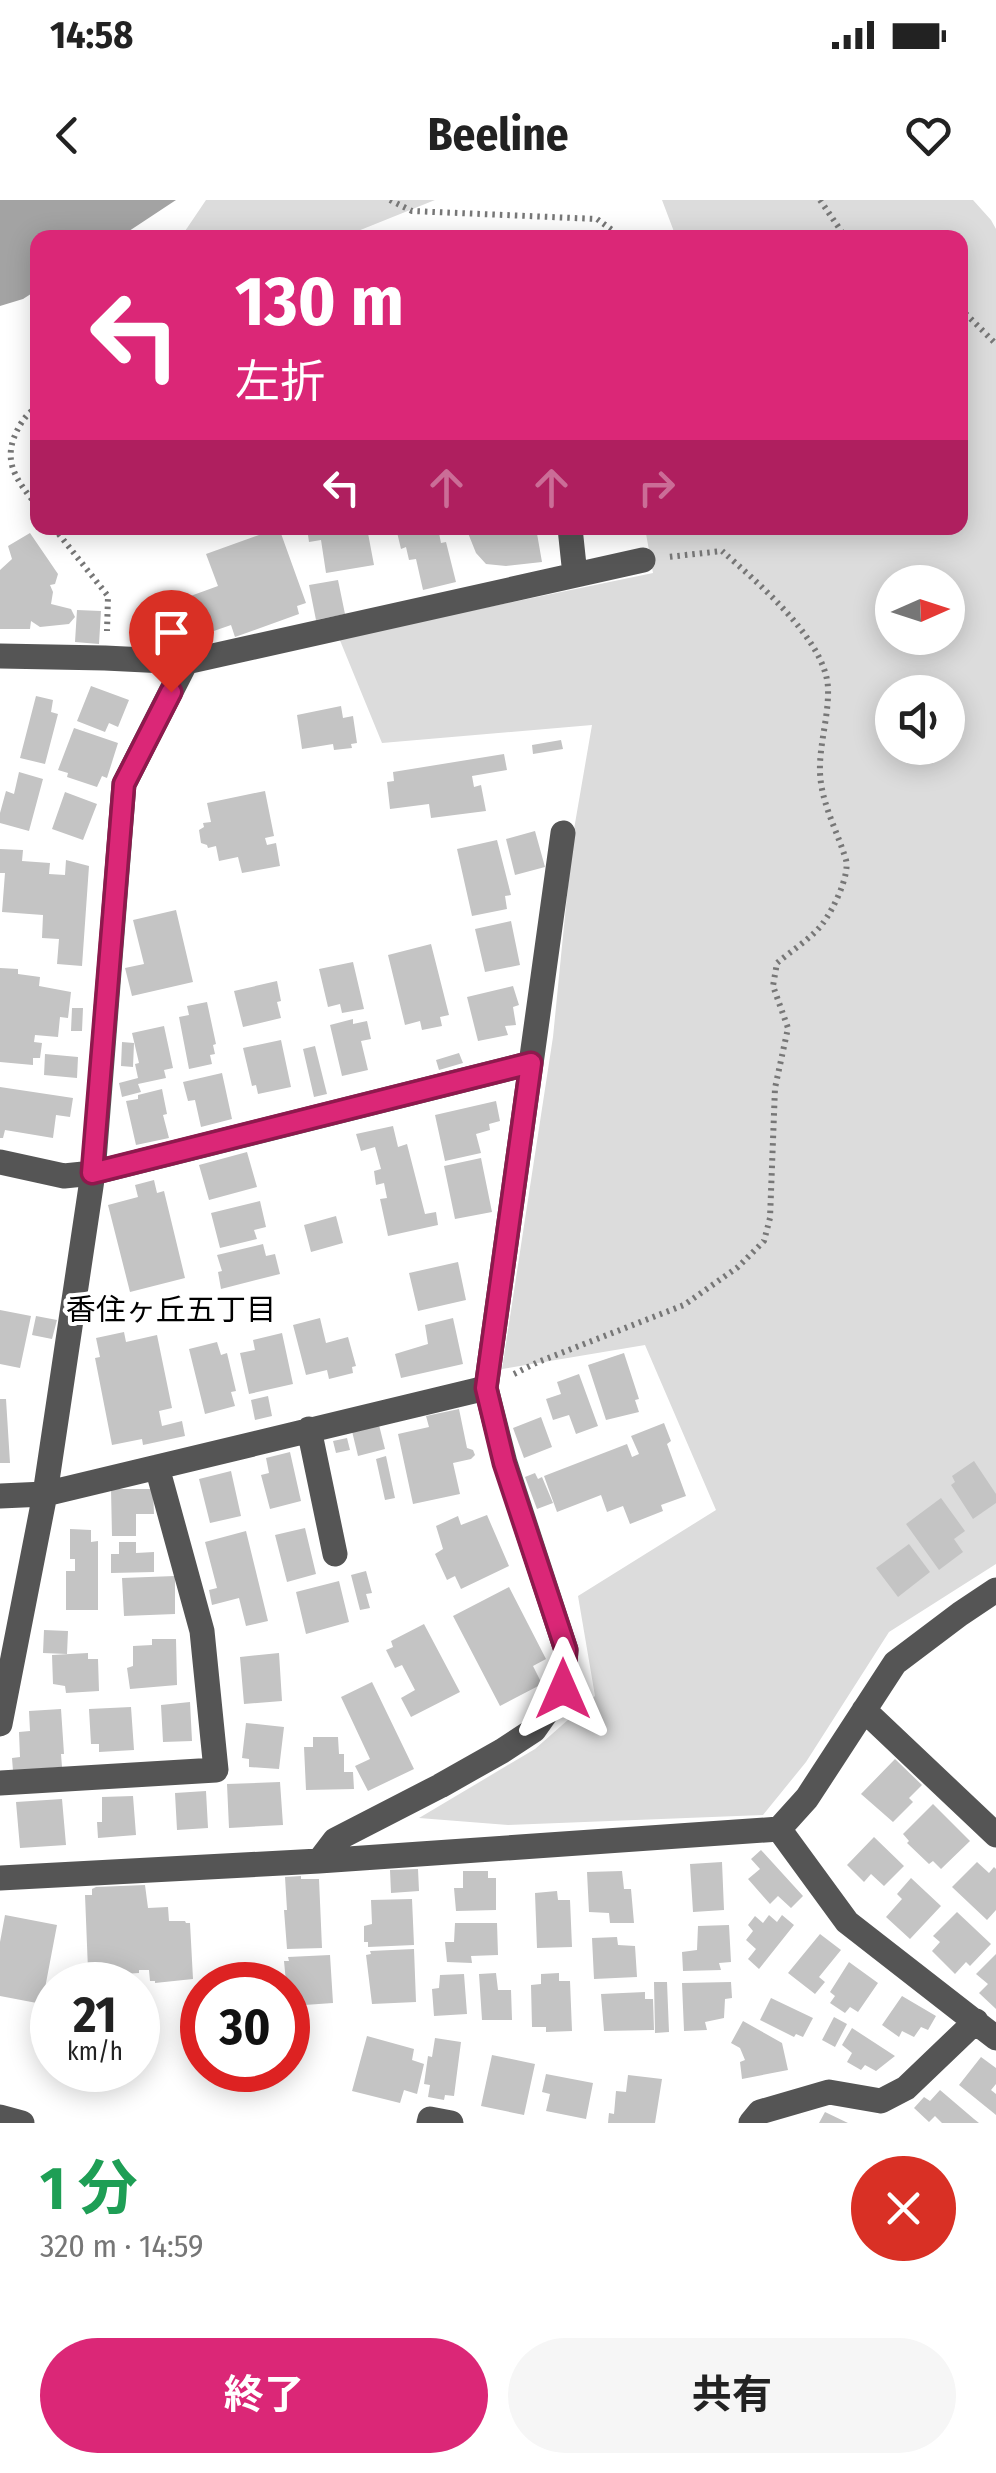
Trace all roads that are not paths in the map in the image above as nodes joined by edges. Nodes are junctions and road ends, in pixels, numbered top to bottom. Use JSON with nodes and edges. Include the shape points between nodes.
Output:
{"nodes":[{"id":1,"x":571,"y":535,"type":"edge"},
{"id":2,"x":644,"y":560,"type":"road end"},
{"id":3,"x":575,"y":575,"type":"junction"},
{"id":4,"x":0,"y":656,"type":"edge"},
{"id":5,"x":186,"y":662,"type":"junction"},
{"id":6,"x":563,"y":833,"type":"dead end"},
{"id":7,"x":531,"y":1063,"type":"junction"},
{"id":8,"x":0,"y":1162,"type":"edge"},
{"id":9,"x":92,"y":1173,"type":"junction"},
{"id":10,"x":486,"y":1388,"type":"junction"},
{"id":11,"x":309,"y":1430,"type":"junction"},
{"id":12,"x":156,"y":1466,"type":"junction"},
{"id":13,"x":45,"y":1494,"type":"junction"},
{"id":14,"x":0,"y":1496,"type":"edge"},
{"id":15,"x":335,"y":1554,"type":"dead end"},
{"id":16,"x":991,"y":1600,"type":"edge"},
{"id":17,"x":864,"y":1710,"type":"junction"},
{"id":18,"x":0,"y":1724,"type":"edge"},
{"id":19,"x":0,"y":1783,"type":"edge"},
{"id":20,"x":779,"y":1830,"type":"junction"},
{"id":21,"x":996,"y":1835,"type":"edge"},
{"id":22,"x":319,"y":1861,"type":"junction"},
{"id":23,"x":0,"y":1878,"type":"edge"},
{"id":24,"x":976,"y":2022,"type":"junction"},
{"id":25,"x":996,"y":2038,"type":"edge"},
{"id":26,"x":0,"y":2117,"type":"edge"},
{"id":27,"x":22,"y":2123,"type":"edge"},
{"id":28,"x":428,"y":2123,"type":"edge"},
{"id":29,"x":450,"y":2123,"type":"edge"},
{"id":30,"x":751,"y":2123,"type":"edge"}],
"edges":[{"from":1,"to":3,"type":"street"},
{"from":2,"to":3,"type":"street"},
{"from":3,"to":5,"type":"street"},
{"from":4,"to":5,"type":"street"},
{"from":5,"to":9,"type":"street","via":[[124,784]]},
{"from":6,"to":7,"type":"street"},
{"from":7,"to":9,"type":"street"},
{"from":7,"to":10,"type":"street"},
{"from":8,"to":9,"type":"street","via":[[64,1176]]},
{"from":9,"to":13,"type":"street"},
{"from":10,"to":11,"type":"street"},
{"from":10,"to":22,"type":"street","via":[[566,1650],[563,1689],[534,1730],[335,1840]]},
{"from":11,"to":12,"type":"street"},
{"from":11,"to":15,"type":"street"},
{"from":12,"to":13,"type":"street"},
{"from":12,"to":19,"type":"street","via":[[202,1631],[216,1770]]},
{"from":13,"to":14,"type":"street"},
{"from":13,"to":18,"type":"street"},
{"from":16,"to":17,"type":"street","via":[[895,1664]]},
{"from":17,"to":20,"type":"street"},
{"from":17,"to":21,"type":"street"},
{"from":20,"to":22,"type":"street"},
{"from":20,"to":24,"type":"street","via":[[848,1922]]},
{"from":22,"to":23,"type":"street"},
{"from":24,"to":25,"type":"street"},
{"from":24,"to":30,"type":"street","via":[[906,2088],[880,2101],[829,2092],[760,2112]]},
{"from":26,"to":27,"type":"street"},
{"from":28,"to":29,"type":"street"}]}
